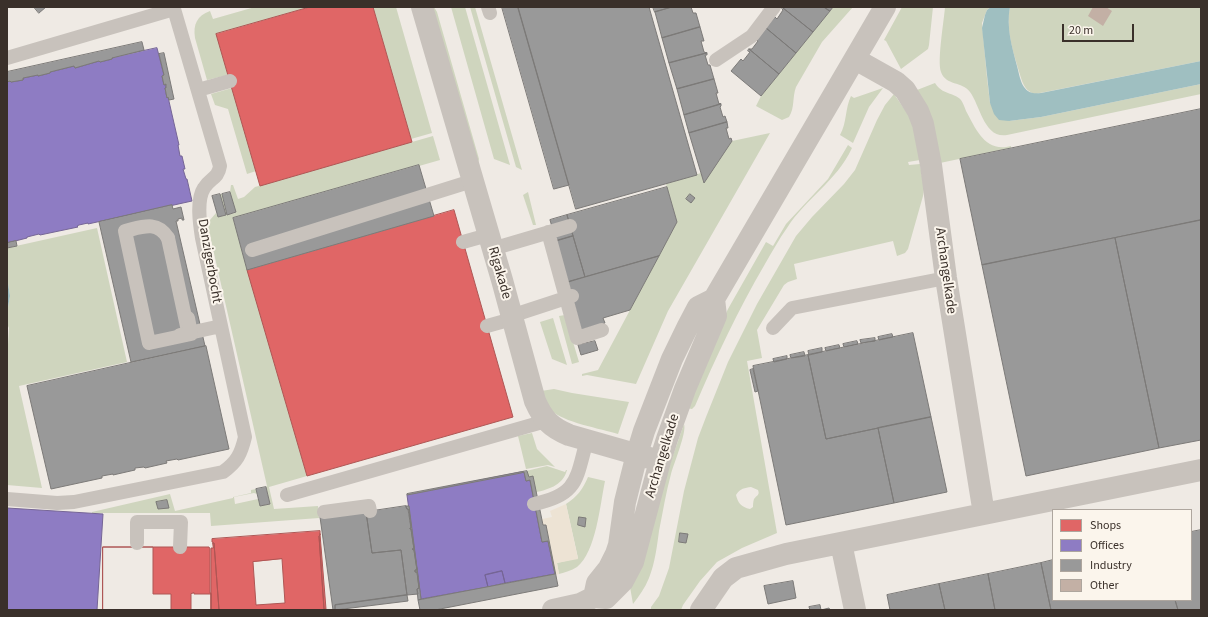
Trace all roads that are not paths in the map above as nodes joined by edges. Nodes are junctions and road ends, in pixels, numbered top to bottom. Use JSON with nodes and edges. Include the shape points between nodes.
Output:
{"nodes":[{"id":1,"x":422,"y":7,"type":"edge"},
{"id":2,"x":774,"y":7,"type":"edge"},
{"id":3,"x":885,"y":7,"type":"edge"},
{"id":4,"x":176,"y":8,"type":"edge"},
{"id":5,"x":7,"y":58,"type":"edge"},
{"id":6,"x":855,"y":59,"type":"junction"},
{"id":7,"x":716,"y":60,"type":"dead end"},
{"id":8,"x":230,"y":81,"type":"dead end"},
{"id":9,"x":198,"y":90,"type":"junction"},
{"id":10,"x":472,"y":181,"type":"junction"},
{"id":11,"x":570,"y":226,"type":"dead end"},
{"id":12,"x":548,"y":232,"type":"junction"},
{"id":13,"x":126,"y":235,"type":"dead end"},
{"id":14,"x":463,"y":242,"type":"dead end"},
{"id":15,"x":490,"y":242,"type":"junction"},
{"id":16,"x":252,"y":250,"type":"dead end"},
{"id":17,"x":946,"y":278,"type":"junction"},
{"id":18,"x":569,"y":297,"type":"junction"},
{"id":19,"x":714,"y":299,"type":"junction"},
{"id":20,"x":511,"y":317,"type":"junction"},
{"id":21,"x":188,"y":318,"type":"dead end"},
{"id":22,"x":221,"y":326,"type":"junction"},
{"id":23,"x":487,"y":326,"type":"dead end"},
{"id":24,"x":773,"y":328,"type":"dead end"},
{"id":25,"x":602,"y":330,"type":"dead end"},
{"id":26,"x":189,"y":333,"type":"junction"},
{"id":27,"x":546,"y":421,"type":"junction"},
{"id":28,"x":587,"y":440,"type":"junction"},
{"id":29,"x":638,"y":454,"type":"junction"},
{"id":30,"x":660,"y":461,"type":"junction"},
{"id":31,"x":1201,"y":470,"type":"edge"},
{"id":32,"x":287,"y":495,"type":"dead end"},
{"id":33,"x":7,"y":498,"type":"edge"},
{"id":34,"x":534,"y":504,"type":"dead end"},
{"id":35,"x":370,"y":511,"type":"dead end"},
{"id":36,"x":324,"y":512,"type":"dead end"},
{"id":37,"x":984,"y":514,"type":"junction"},
{"id":38,"x":137,"y":543,"type":"dead end"},
{"id":39,"x":841,"y":543,"type":"junction"},
{"id":40,"x":180,"y":547,"type":"dead end"},
{"id":41,"x":600,"y":603,"type":"edge"},
{"id":42,"x":554,"y":610,"type":"edge"},
{"id":43,"x":701,"y":610,"type":"edge"},
{"id":44,"x":855,"y":610,"type":"edge"}],
"edges":[{"from":1,"to":10,"type":"street","name":"Rigakade"},
{"from":2,"to":7,"type":"lane","via":[[752,36]]},
{"from":3,"to":6,"type":"street","name":"Archangelkade"},
{"from":4,"to":5,"type":"lane","name":"Danzigerbocht"},
{"from":4,"to":9,"type":"lane","name":"Danzigerbocht"},
{"from":6,"to":17,"type":"street","name":"Archangelkade","via":[[896,82],[908,94],[920,115],[931,165]]},
{"from":6,"to":19,"type":"street","name":"Archangelkade"},
{"from":8,"to":9,"type":"lane"},
{"from":9,"to":22,"type":"lane","name":"Danzigerbocht","via":[[220,166],[217,176],[201,194],[200,220]]},
{"from":10,"to":15,"type":"street","name":"Rigakade"},
{"from":10,"to":16,"type":"lane"},
{"from":11,"to":12,"type":"lane"},
{"from":12,"to":15,"type":"lane"},
{"from":12,"to":18,"type":"lane"},
{"from":13,"to":26,"type":"lane","via":[[150,342]]},
{"from":14,"to":15,"type":"lane"},
{"from":15,"to":20,"type":"street","name":"Rigakade"},
{"from":17,"to":24,"type":"lane","via":[[792,308]]},
{"from":17,"to":37,"type":"street","name":"Archangelkade"},
{"from":18,"to":20,"type":"lane"},
{"from":18,"to":25,"type":"lane","via":[[577,338]]},
{"from":19,"to":29,"type":"street","name":"Archangelkade","via":[[698,307],[688,326],[659,391]]},
{"from":19,"to":30,"type":"street","name":"Archangelkade","via":[[716,316],[676,411]]},
{"from":20,"to":23,"type":"lane"},
{"from":20,"to":27,"type":"street","name":"Rigakade","via":[[535,401]]},
{"from":21,"to":26,"type":"lane","bridge":true,"via":[[191,334],[149,343],[125,231],[150,226],[161,229],[168,238]]},
{"from":22,"to":26,"type":"lane"},
{"from":22,"to":33,"type":"lane","name":"Danzigerbocht","via":[[245,437],[237,459],[230,467],[222,472],[74,502],[57,503]]},
{"from":27,"to":28,"type":"street","name":"Rigakade","via":[[562,432]]},
{"from":27,"to":32,"type":"lane"},
{"from":28,"to":29,"type":"street","name":"Rigakade"},
{"from":28,"to":34,"type":"lane","via":[[572,486],[559,496]]},
{"from":29,"to":30,"type":"street","name":"Rigakade"},
{"from":29,"to":41,"type":"street","name":"Archangelkade","via":[[625,502],[619,545],[609,568],[597,583]]},
{"from":30,"to":41,"type":"street","name":"Archangelkade","via":[[633,562],[616,590]]},
{"from":31,"to":37,"type":"street"},
{"from":35,"to":36,"type":"lane","via":[[369,506]]},
{"from":37,"to":39,"type":"street"},
{"from":38,"to":40,"type":"lane","via":[[137,522],[180,522]]},
{"from":39,"to":43,"type":"street","via":[[786,554],[736,568],[723,578]]},
{"from":39,"to":44,"type":"street"},
{"from":41,"to":42,"type":"street","via":[[580,604]]}]}
